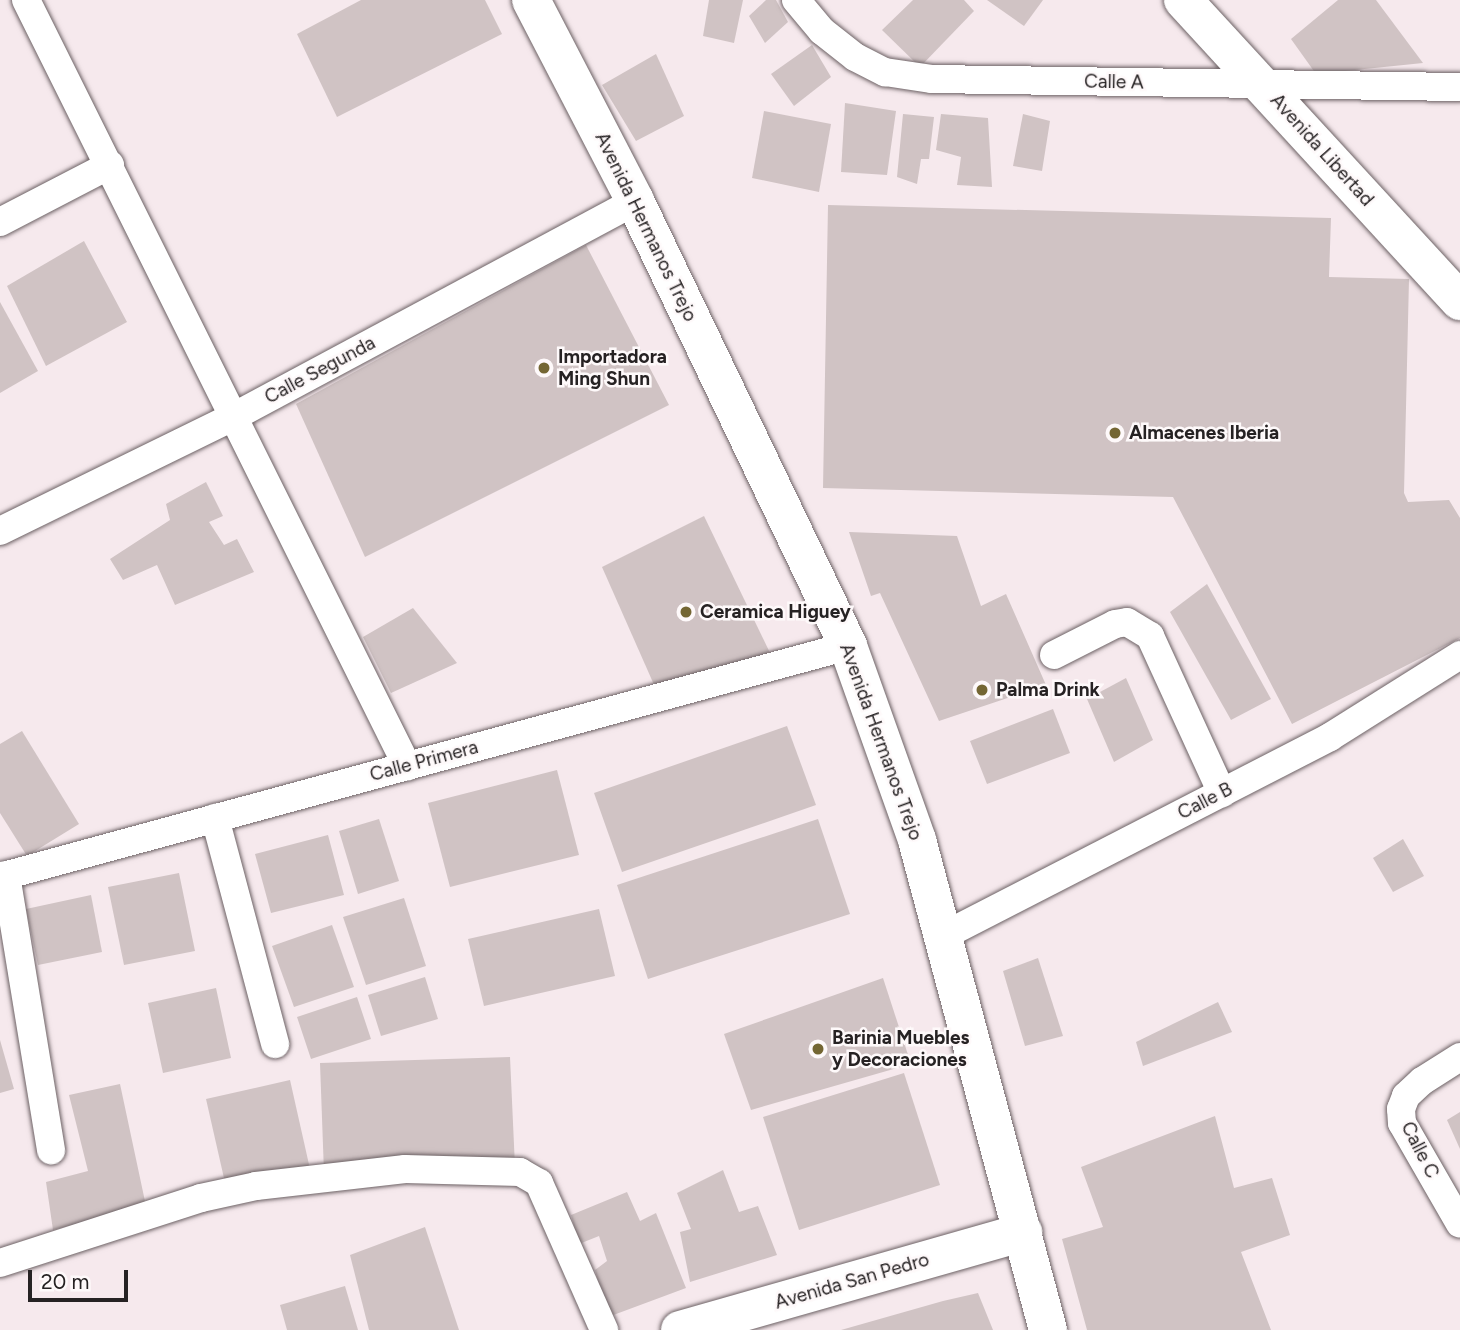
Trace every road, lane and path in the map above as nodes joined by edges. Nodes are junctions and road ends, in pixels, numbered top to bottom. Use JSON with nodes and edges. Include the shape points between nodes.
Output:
{"nodes":[{"id":1,"x":26,"y":0,"type":"edge"},
{"id":2,"x":531,"y":0,"type":"edge"},
{"id":3,"x":796,"y":0,"type":"edge"},
{"id":4,"x":1183,"y":0,"type":"edge"},
{"id":5,"x":1262,"y":84,"type":"junction"},
{"id":6,"x":1460,"y":87,"type":"edge"},
{"id":7,"x":110,"y":165,"type":"junction"},
{"id":8,"x":635,"y":201,"type":"junction"},
{"id":9,"x":0,"y":222,"type":"edge"},
{"id":10,"x":1460,"y":301,"type":"edge"},
{"id":11,"x":233,"y":417,"type":"junction"},
{"id":12,"x":0,"y":531,"type":"edge"},
{"id":13,"x":848,"y":646,"type":"junction"},
{"id":14,"x":1054,"y":655,"type":"dead end"},
{"id":15,"x":1460,"y":655,"type":"edge"},
{"id":16,"x":407,"y":766,"type":"junction"},
{"id":17,"x":1222,"y":793,"type":"junction"},
{"id":18,"x":215,"y":818,"type":"junction"},
{"id":19,"x":3,"y":876,"type":"edge"},
{"id":20,"x":943,"y":936,"type":"junction"},
{"id":21,"x":275,"y":1044,"type":"dead end"},
{"id":22,"x":1460,"y":1057,"type":"edge"},
{"id":23,"x":51,"y":1150,"type":"dead end"},
{"id":24,"x":1460,"y":1224,"type":"edge"},
{"id":25,"x":1024,"y":1232,"type":"junction"},
{"id":26,"x":0,"y":1263,"type":"edge"},
{"id":27,"x":604,"y":1330,"type":"edge"},
{"id":28,"x":680,"y":1330,"type":"edge"},
{"id":29,"x":1048,"y":1330,"type":"edge"}],
"edges":[{"from":1,"to":7,"type":"street"},
{"from":2,"to":8,"type":"main road","name":"Avenida Hermanos Trejo"},
{"from":3,"to":5,"type":"street","name":"Calle A","via":[[822,31],[855,57],[885,72],[932,79]]},
{"from":4,"to":5,"type":"main road","name":"Avenida Libertad"},
{"from":5,"to":6,"type":"street","name":"Calle A"},
{"from":5,"to":10,"type":"main road","name":"Avenida Libertad"},
{"from":7,"to":9,"type":"street"},
{"from":7,"to":11,"type":"street"},
{"from":8,"to":11,"type":"street","name":"Calle Segunda"},
{"from":8,"to":13,"type":"main road","name":"Avenida Hermanos Trejo"},
{"from":11,"to":12,"type":"street","name":"Calle Segunda"},
{"from":11,"to":16,"type":"street"},
{"from":13,"to":16,"type":"street","name":"Calle Primera"},
{"from":13,"to":20,"type":"main road","name":"Avenida Hermanos Trejo","via":[[917,840]]},
{"from":14,"to":17,"type":"street","via":[[1115,624],[1127,622],[1150,636]]},
{"from":15,"to":17,"type":"street","name":"Calle B","via":[[1330,737]]},
{"from":16,"to":18,"type":"street","name":"Calle Primera"},
{"from":17,"to":20,"type":"street","name":"Calle B"},
{"from":18,"to":19,"type":"street","name":"Calle Primera"},
{"from":18,"to":21,"type":"street"},
{"from":19,"to":23,"type":"street"},
{"from":20,"to":25,"type":"main road","name":"Avenida Hermanos Trejo"},
{"from":22,"to":24,"type":"street","name":"Calle C","via":[[1406,1096],[1401,1109],[1402,1123]]},
{"from":25,"to":28,"type":"main road","name":"Avenida San Pedro"},
{"from":25,"to":29,"type":"main road","name":"Avenida Hermanos Trejo"},
{"from":26,"to":27,"type":"street","via":[[256,1186],[405,1169],[520,1172],[538,1184]]}]}
